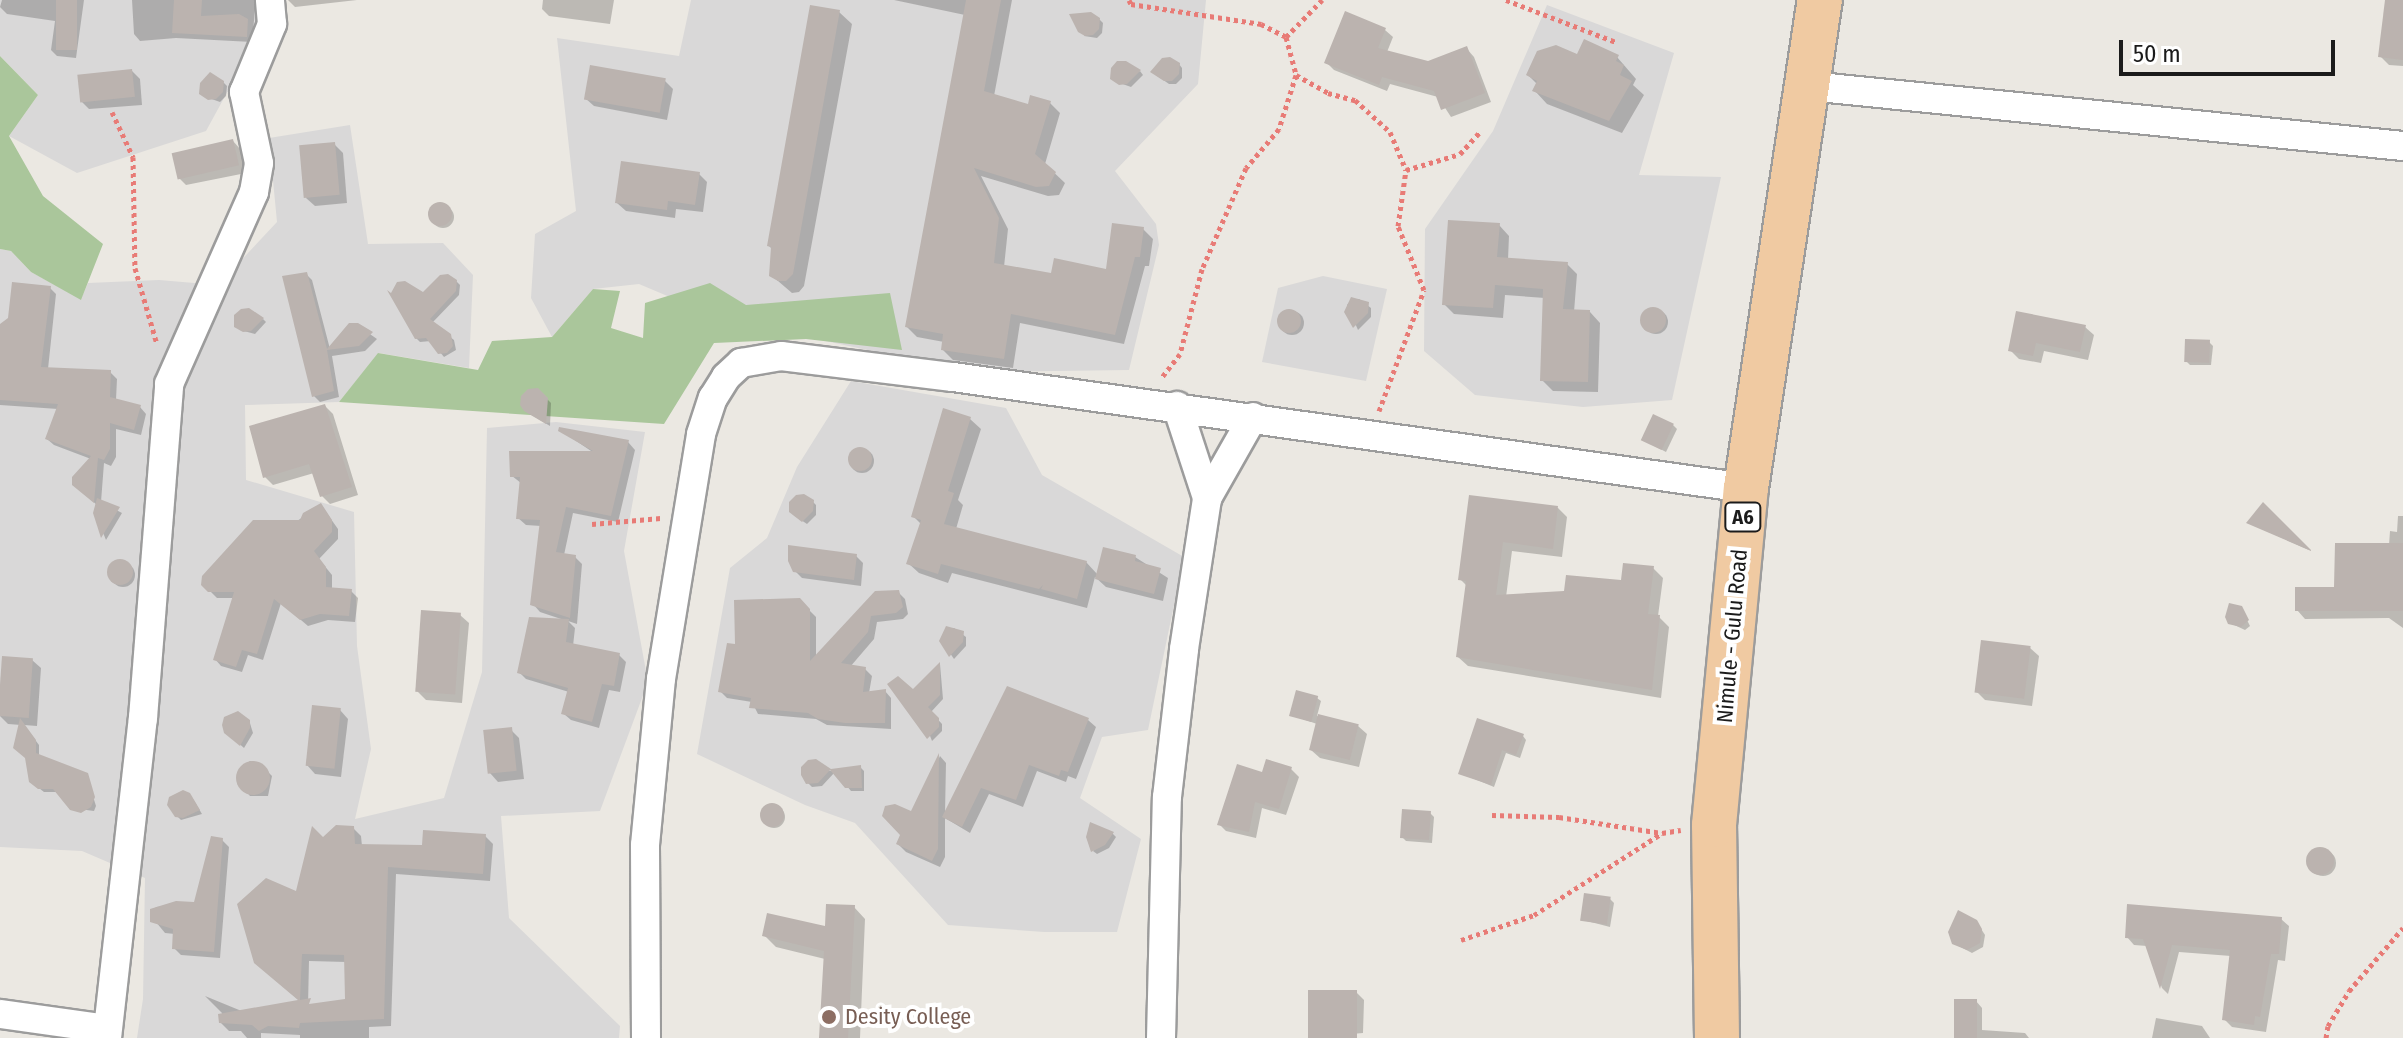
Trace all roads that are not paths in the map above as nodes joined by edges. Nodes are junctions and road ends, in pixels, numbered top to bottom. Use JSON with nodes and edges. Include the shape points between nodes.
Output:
{"nodes":[{"id":1,"x":270,"y":0,"type":"edge"},
{"id":2,"x":1820,"y":0,"type":"edge"},
{"id":3,"x":1809,"y":86,"type":"junction"},
{"id":4,"x":2403,"y":146,"type":"edge"},
{"id":5,"x":1177,"y":406,"type":"junction"},
{"id":6,"x":1253,"y":417,"type":"junction"},
{"id":7,"x":1746,"y":488,"type":"junction"},
{"id":8,"x":1207,"y":498,"type":"junction"},
{"id":9,"x":0,"y":1014,"type":"edge"},
{"id":10,"x":107,"y":1034,"type":"edge"},
{"id":11,"x":646,"y":1038,"type":"edge"},
{"id":12,"x":1161,"y":1038,"type":"edge"},
{"id":13,"x":1717,"y":1038,"type":"edge"}],
"edges":[{"from":1,"to":10,"type":"street","via":[[272,24],[244,92],[259,163],[254,192],[169,384],[143,718]]},
{"from":2,"to":3,"type":"main road","name":"Nimule - Gulu Road","number":"A6"},
{"from":3,"to":4,"type":"street"},
{"from":3,"to":7,"type":"main road","name":"Nimule - Gulu Road","number":"A6"},
{"from":5,"to":6,"type":"street"},
{"from":5,"to":8,"type":"street"},
{"from":5,"to":11,"type":"street","via":[[781,356],[741,363],[726,377],[701,434],[661,679],[645,845]]},
{"from":6,"to":7,"type":"street"},
{"from":6,"to":8,"type":"street"},
{"from":7,"to":13,"type":"main road","name":"Nimule - Gulu Road","number":"A6","via":[[1714,825]]},
{"from":8,"to":12,"type":"street","via":[[1167,797]]},
{"from":9,"to":10,"type":"street"}]}
